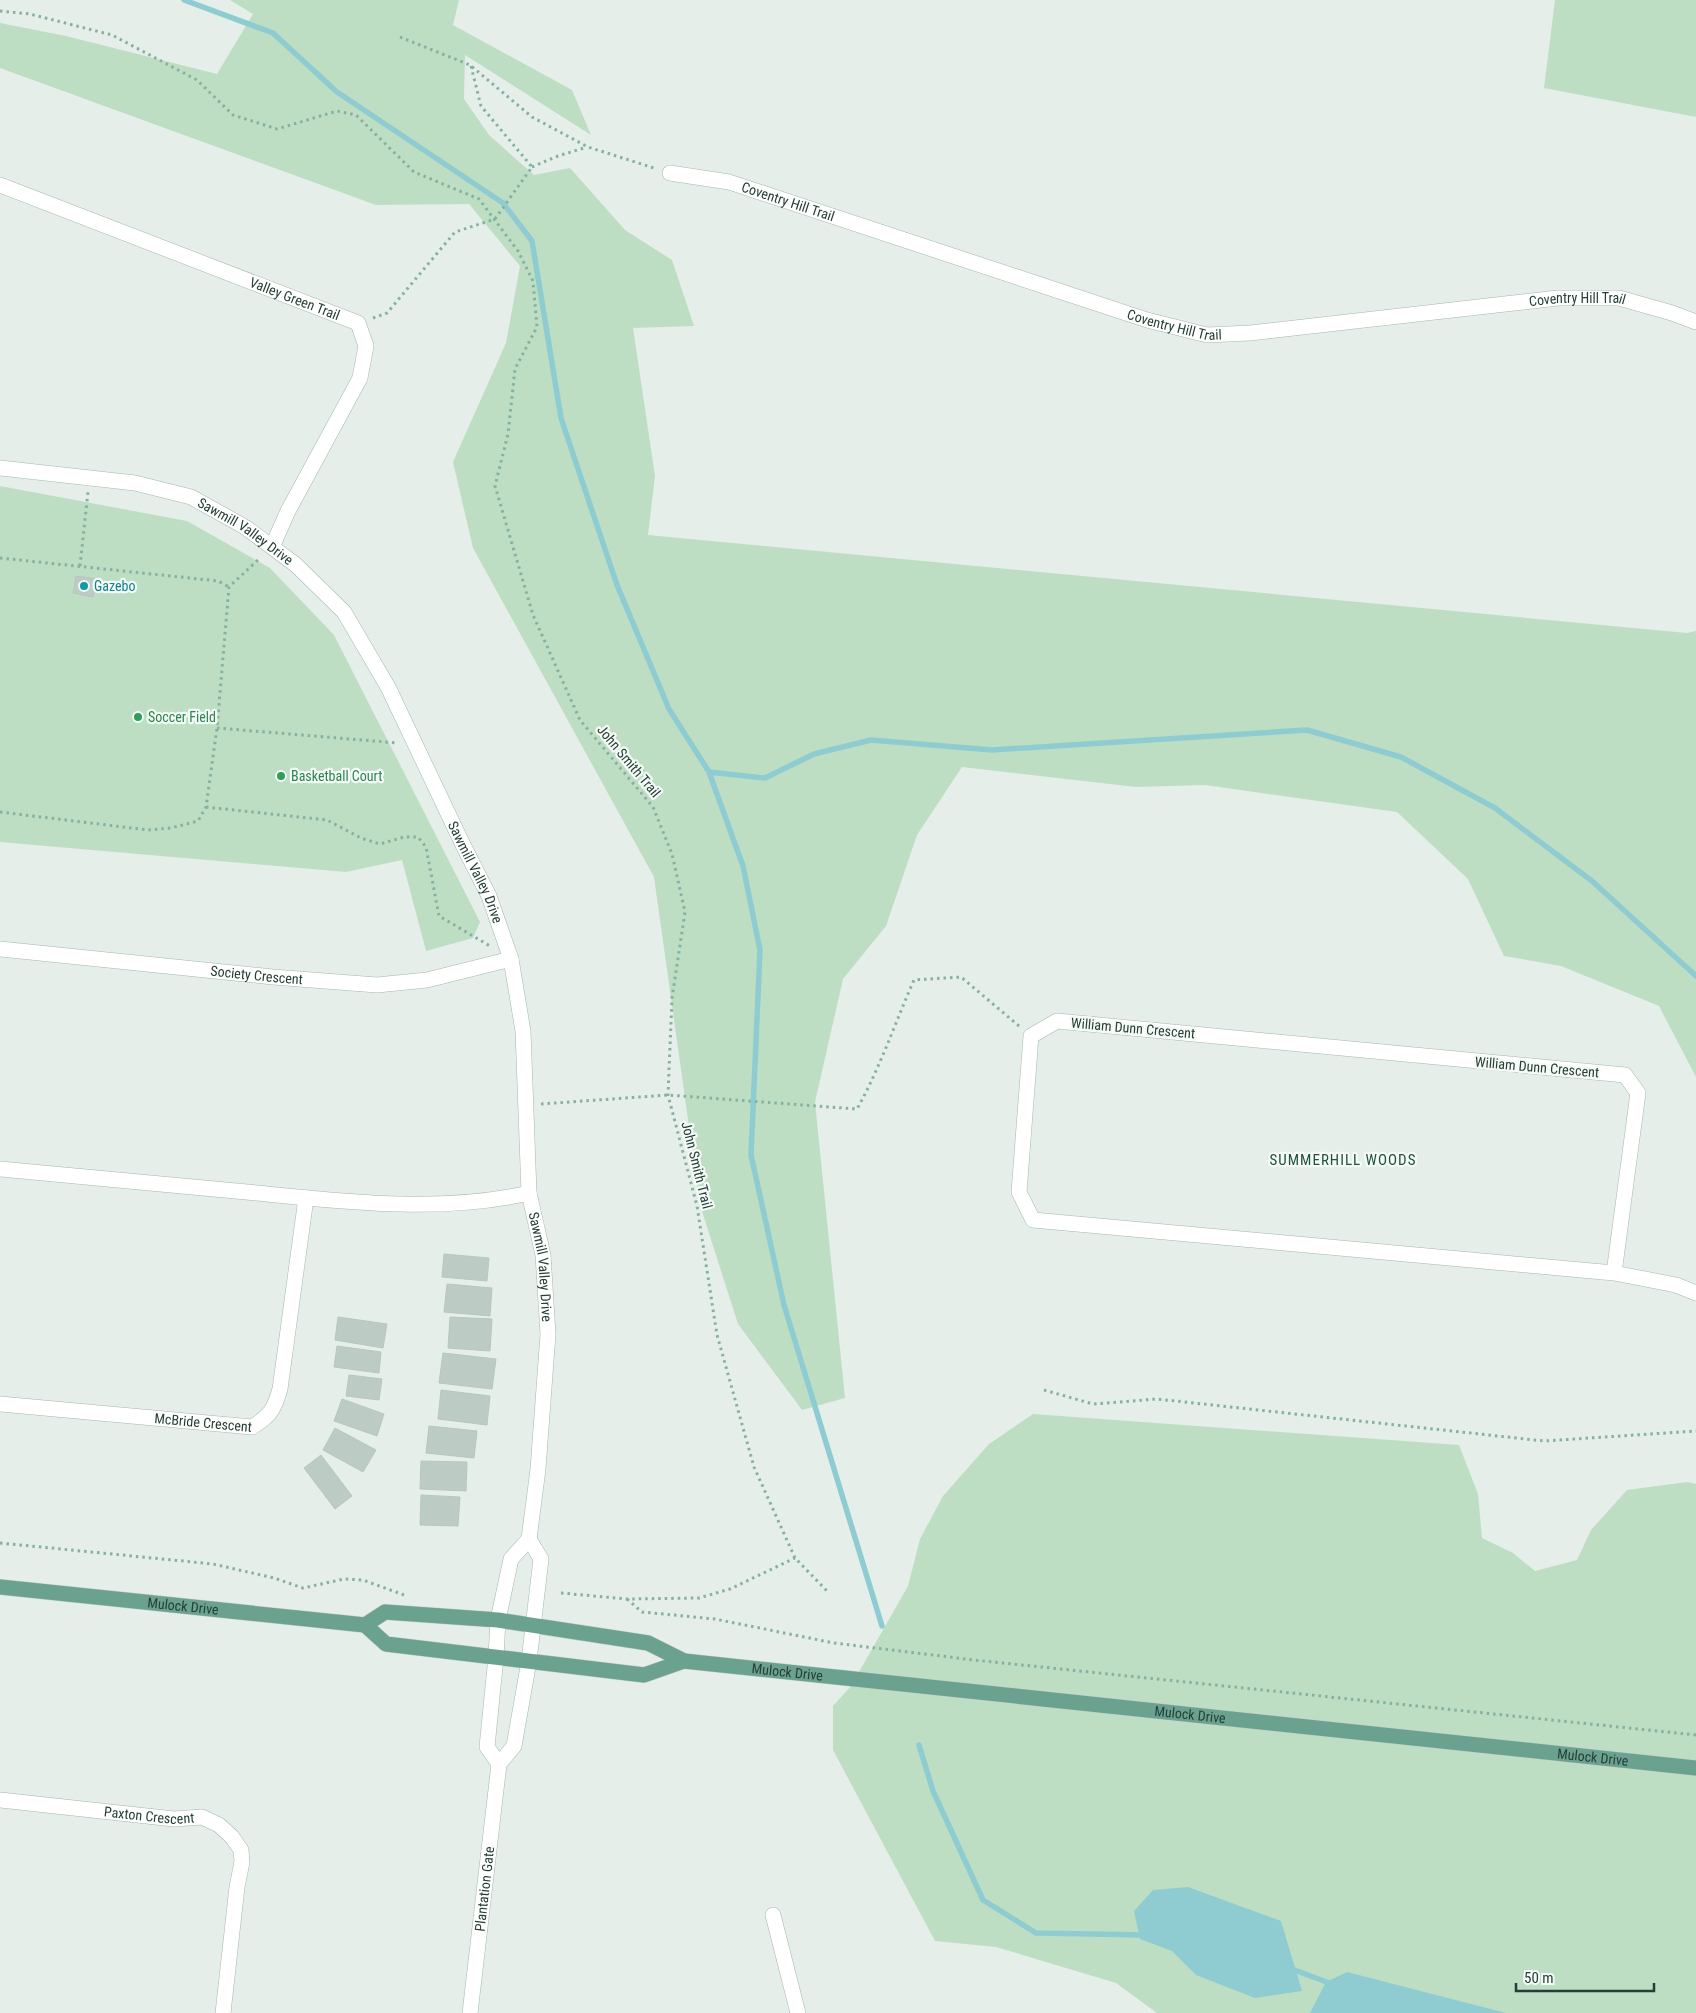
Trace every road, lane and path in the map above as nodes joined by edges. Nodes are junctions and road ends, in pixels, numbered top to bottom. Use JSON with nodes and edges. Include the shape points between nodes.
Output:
{"nodes":[{"id":1,"x":0,"y":11,"type":"edge"},
{"id":2,"x":400,"y":37,"type":"dead end"},
{"id":3,"x":470,"y":65,"type":"junction"},
{"id":4,"x":588,"y":147,"type":"junction"},
{"id":5,"x":532,"y":167,"type":"junction"},
{"id":6,"x":670,"y":173,"type":"joint"},
{"id":7,"x":0,"y":185,"type":"edge"},
{"id":8,"x":495,"y":219,"type":"junction"},
{"id":9,"x":1696,"y":322,"type":"edge"},
{"id":10,"x":358,"y":323,"type":"junction"},
{"id":11,"x":0,"y":468,"type":"edge"},
{"id":12,"x":88,"y":492,"type":"dead end"},
{"id":13,"x":272,"y":547,"type":"junction"},
{"id":14,"x":0,"y":558,"type":"edge"},
{"id":15,"x":80,"y":566,"type":"junction"},
{"id":16,"x":229,"y":587,"type":"junction"},
{"id":17,"x":217,"y":728,"type":"junction"},
{"id":18,"x":415,"y":745,"type":"junction"},
{"id":19,"x":206,"y":807,"type":"junction"},
{"id":20,"x":0,"y":812,"type":"edge"},
{"id":21,"x":0,"y":949,"type":"edge"},
{"id":22,"x":511,"y":959,"type":"junction"},
{"id":23,"x":1031,"y":1036,"type":"junction"},
{"id":24,"x":668,"y":1095,"type":"junction"},
{"id":25,"x":525,"y":1102,"type":"junction"},
{"id":26,"x":0,"y":1170,"type":"edge"},
{"id":27,"x":529,"y":1193,"type":"junction"},
{"id":28,"x":306,"y":1198,"type":"junction"},
{"id":29,"x":1614,"y":1273,"type":"junction"},
{"id":30,"x":1696,"y":1293,"type":"edge"},
{"id":31,"x":1044,"y":1390,"type":"dead end"},
{"id":32,"x":0,"y":1404,"type":"edge"},
{"id":33,"x":1696,"y":1431,"type":"edge"},
{"id":34,"x":529,"y":1539,"type":"junction"},
{"id":35,"x":0,"y":1544,"type":"edge"},
{"id":36,"x":795,"y":1558,"type":"junction"},
{"id":37,"x":0,"y":1588,"type":"edge"},
{"id":38,"x":827,"y":1590,"type":"dead end"},
{"id":39,"x":561,"y":1593,"type":"dead end"},
{"id":40,"x":406,"y":1596,"type":"dead end"},
{"id":41,"x":627,"y":1599,"type":"junction"},
{"id":42,"x":498,"y":1620,"type":"junction"},
{"id":43,"x":365,"y":1625,"type":"junction"},
{"id":44,"x":533,"y":1626,"type":"junction"},
{"id":45,"x":496,"y":1657,"type":"junction"},
{"id":46,"x":529,"y":1661,"type":"junction"},
{"id":47,"x":684,"y":1661,"type":"junction"},
{"id":48,"x":1696,"y":1735,"type":"edge"},
{"id":49,"x":499,"y":1764,"type":"junction"},
{"id":50,"x":1696,"y":1768,"type":"edge"},
{"id":51,"x":0,"y":1800,"type":"edge"},
{"id":52,"x":773,"y":1915,"type":"dead end"},
{"id":53,"x":223,"y":2013,"type":"edge"},
{"id":54,"x":470,"y":2013,"type":"edge"},
{"id":55,"x":798,"y":2013,"type":"edge"}],
"edges":[{"from":1,"to":8,"type":"path","name":"John Smith Trail","via":[[30,14],[112,36],[196,80],[233,115],[277,129],[337,111],[356,115],[414,172],[479,199]]},
{"from":2,"to":3,"type":"path"},
{"from":3,"to":4,"type":"path","via":[[532,117]]},
{"from":3,"to":5,"type":"path","via":[[481,106]]},
{"from":4,"to":5,"type":"path"},
{"from":4,"to":6,"type":"path"},
{"from":5,"to":8,"type":"path"},
{"from":6,"to":9,"type":"street","name":"Coventry Hill Trail","via":[[729,182],[1147,320],[1207,335],[1250,333],[1558,298],[1619,298]]},
{"from":7,"to":10,"type":"street","name":"Valley Green Trail"},
{"from":8,"to":10,"type":"path","via":[[455,232],[387,313]]},
{"from":8,"to":24,"type":"path","name":"John Smith Trail","via":[[518,251],[533,281],[537,328],[515,369],[508,434],[495,486],[533,615],[580,720],[653,807],[672,854],[685,912],[672,998]]},
{"from":10,"to":13,"type":"street","name":"Valley Green Trail","via":[[366,346],[360,378]]},
{"from":11,"to":13,"type":"street","name":"Sawmill Valley Drive","via":[[134,483],[191,497],[246,527]]},
{"from":12,"to":15,"type":"path"},
{"from":13,"to":16,"type":"path"},
{"from":13,"to":18,"type":"street","name":"Sawmill Valley Drive","via":[[296,565],[344,612],[388,687]]},
{"from":14,"to":15,"type":"path"},
{"from":15,"to":16,"type":"path","via":[[218,582]]},
{"from":16,"to":17,"type":"path"},
{"from":17,"to":18,"type":"path"},
{"from":17,"to":19,"type":"path"},
{"from":18,"to":22,"type":"street","name":"Sawmill Valley Drive","via":[[489,896]]},
{"from":19,"to":20,"type":"path","via":[[198,821],[148,830]]},
{"from":19,"to":22,"type":"path","via":[[328,820],[361,838],[380,844],[418,837],[426,848],[438,916]]},
{"from":21,"to":22,"type":"street","name":"Society Crescent","via":[[377,985],[427,980]]},
{"from":22,"to":25,"type":"street","name":"Sawmill Valley Drive","via":[[523,1031]]},
{"from":23,"to":24,"type":"path","via":[[961,977],[914,980],[875,1076],[857,1109]]},
{"from":23,"to":29,"type":"street","via":[[1019,1192],[1033,1220]]},
{"from":23,"to":29,"type":"street","name":"William Dunn Crescent","via":[[1057,1021],[1625,1075],[1638,1093]]},
{"from":24,"to":25,"type":"path","via":[[541,1104]]},
{"from":24,"to":36,"type":"path","name":"John Smith Trail","via":[[697,1206],[717,1335],[754,1467]]},
{"from":25,"to":27,"type":"street","name":"Sawmill Valley Drive"},
{"from":26,"to":28,"type":"street"},
{"from":27,"to":28,"type":"street","via":[[452,1203],[407,1204]]},
{"from":27,"to":34,"type":"street","name":"Sawmill Valley Drive","via":[[543,1255],[548,1334],[538,1469]]},
{"from":28,"to":32,"type":"street","name":"McBride Crescent","via":[[280,1390],[268,1418],[252,1427]]},
{"from":29,"to":30,"type":"street","via":[[1676,1285]]},
{"from":31,"to":33,"type":"path","via":[[1093,1404],[1157,1399],[1544,1441]]},
{"from":34,"to":42,"type":"street","via":[[511,1559]]},
{"from":34,"to":44,"type":"street","via":[[541,1559]]},
{"from":35,"to":40,"type":"path","via":[[213,1564],[303,1588],[344,1580],[363,1580]]},
{"from":36,"to":38,"type":"path","name":"John Smith Trail"},
{"from":36,"to":41,"type":"path","via":[[730,1589],[699,1598]]},
{"from":37,"to":43,"type":"main road","name":"Mulock Drive"},
{"from":39,"to":41,"type":"path"},
{"from":41,"to":48,"type":"path","via":[[642,1612],[716,1619],[834,1643]]},
{"from":42,"to":43,"type":"main road","name":"Mulock Drive","via":[[385,1612]]},
{"from":42,"to":44,"type":"main road","name":"Mulock Drive"},
{"from":42,"to":45,"type":"street"},
{"from":43,"to":45,"type":"main road","name":"Mulock Drive","via":[[386,1644]]},
{"from":44,"to":46,"type":"street"},
{"from":44,"to":47,"type":"main road","name":"Mulock Drive","via":[[648,1643]]},
{"from":45,"to":46,"type":"main road","name":"Mulock Drive"},
{"from":45,"to":49,"type":"street","via":[[488,1746]]},
{"from":46,"to":47,"type":"main road","name":"Mulock Drive","via":[[644,1675]]},
{"from":46,"to":49,"type":"street","via":[[514,1746]]},
{"from":47,"to":50,"type":"main road","name":"Mulock Drive"},
{"from":49,"to":54,"type":"street","name":"Plantation Gate"},
{"from":51,"to":53,"type":"street","name":"Paxton Crescent","via":[[174,1819],[202,1817],[219,1825],[232,1837],[241,1850],[242,1862]]},
{"from":52,"to":55,"type":"street"}]}
